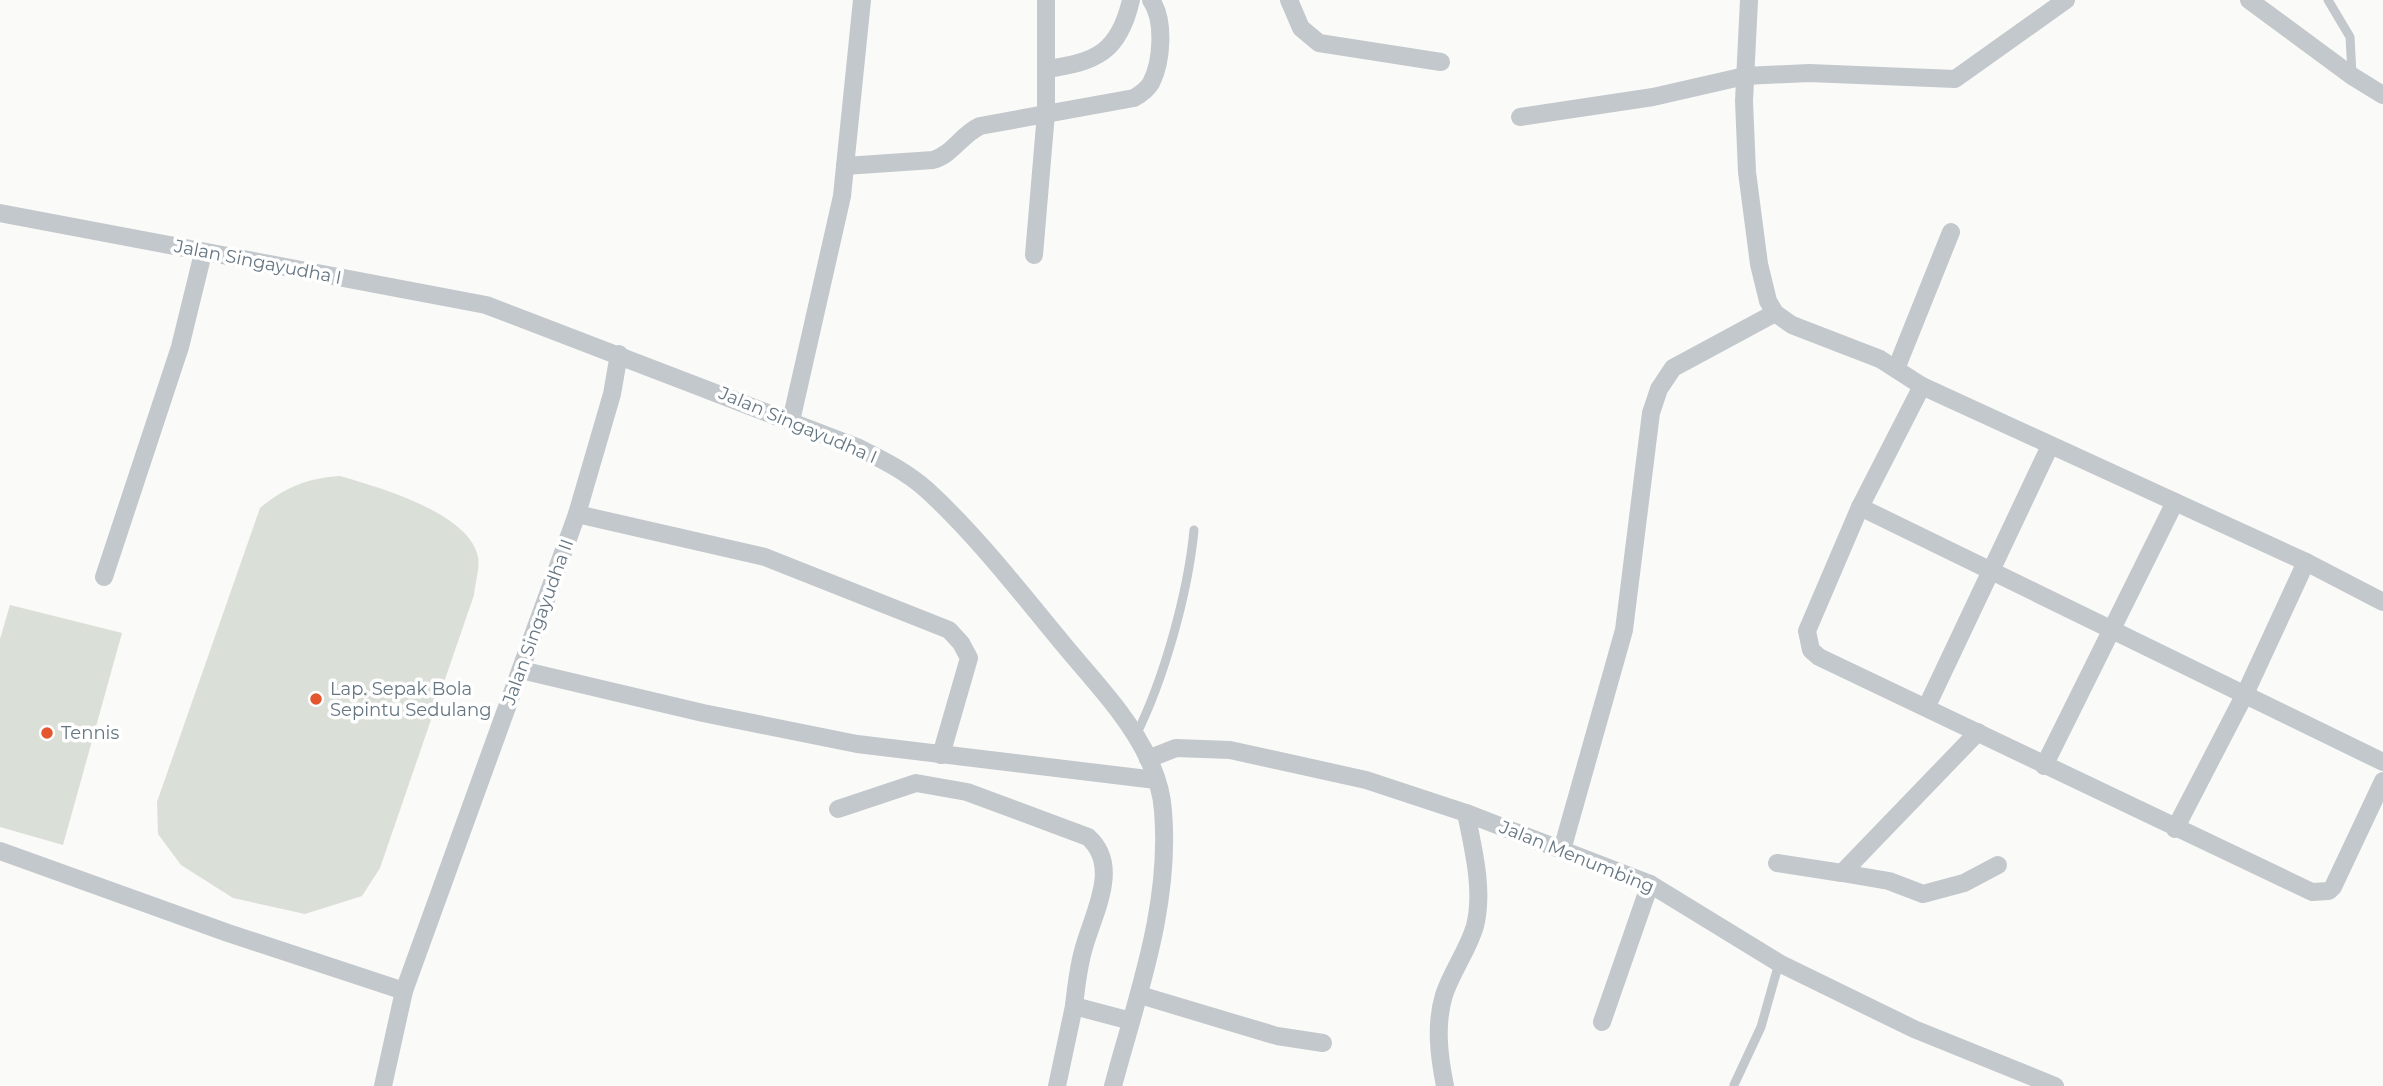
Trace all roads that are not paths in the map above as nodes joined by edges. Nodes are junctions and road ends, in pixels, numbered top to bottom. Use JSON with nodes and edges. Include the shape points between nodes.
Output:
{"nodes":[{"id":1,"x":862,"y":0,"type":"edge"},
{"id":2,"x":1046,"y":0,"type":"edge"},
{"id":3,"x":1131,"y":0,"type":"edge"},
{"id":4,"x":1151,"y":0,"type":"edge"},
{"id":5,"x":1289,"y":0,"type":"edge"},
{"id":6,"x":1749,"y":0,"type":"edge"},
{"id":7,"x":2066,"y":0,"type":"edge"},
{"id":8,"x":2249,"y":0,"type":"edge"},
{"id":9,"x":2328,"y":0,"type":"edge"},
{"id":10,"x":1441,"y":62,"type":"dead end"},
{"id":11,"x":1046,"y":69,"type":"junction"},
{"id":12,"x":1745,"y":76,"type":"junction"},
{"id":13,"x":2352,"y":76,"type":"junction"},
{"id":14,"x":2383,"y":95,"type":"edge"},
{"id":15,"x":1046,"y":113,"type":"junction"},
{"id":16,"x":1520,"y":117,"type":"dead end"},
{"id":17,"x":845,"y":166,"type":"junction"},
{"id":18,"x":0,"y":213,"type":"edge"},
{"id":19,"x":1951,"y":232,"type":"dead end"},
{"id":20,"x":203,"y":253,"type":"junction"},
{"id":21,"x":1034,"y":255,"type":"dead end"},
{"id":22,"x":1775,"y":313,"type":"junction"},
{"id":23,"x":619,"y":354,"type":"junction"},
{"id":24,"x":1896,"y":369,"type":"junction"},
{"id":25,"x":1922,"y":386,"type":"junction"},
{"id":26,"x":792,"y":421,"type":"junction"},
{"id":27,"x":2050,"y":446,"type":"junction"},
{"id":28,"x":2175,"y":502,"type":"junction"},
{"id":29,"x":1860,"y":507,"type":"junction"},
{"id":30,"x":577,"y":514,"type":"junction"},
{"id":31,"x":1195,"y":530,"type":"dead end"},
{"id":32,"x":2306,"y":562,"type":"junction"},
{"id":33,"x":1991,"y":573,"type":"junction"},
{"id":34,"x":104,"y":577,"type":"dead end"},
{"id":35,"x":2383,"y":601,"type":"edge"},
{"id":36,"x":2111,"y":627,"type":"junction"},
{"id":37,"x":521,"y":670,"type":"junction"},
{"id":38,"x":2245,"y":694,"type":"junction"},
{"id":39,"x":1927,"y":706,"type":"junction"},
{"id":40,"x":1978,"y":732,"type":"junction"},
{"id":41,"x":1135,"y":737,"type":"junction"},
{"id":42,"x":941,"y":755,"type":"junction"},
{"id":43,"x":1149,"y":759,"type":"junction"},
{"id":44,"x":2383,"y":762,"type":"edge"},
{"id":45,"x":2044,"y":766,"type":"junction"},
{"id":46,"x":1156,"y":780,"type":"junction"},
{"id":47,"x":2383,"y":781,"type":"edge"},
{"id":48,"x":838,"y":809,"type":"dead end"},
{"id":49,"x":1466,"y":813,"type":"junction"},
{"id":50,"x":2175,"y":829,"type":"junction"},
{"id":51,"x":1562,"y":850,"type":"junction"},
{"id":52,"x":0,"y":851,"type":"edge"},
{"id":53,"x":1777,"y":863,"type":"dead end"},
{"id":54,"x":1998,"y":866,"type":"dead end"},
{"id":55,"x":1842,"y":873,"type":"junction"},
{"id":56,"x":1650,"y":884,"type":"junction"},
{"id":57,"x":1779,"y":963,"type":"junction"},
{"id":58,"x":404,"y":990,"type":"junction"},
{"id":59,"x":1140,"y":995,"type":"junction"},
{"id":60,"x":1074,"y":1006,"type":"junction"},
{"id":61,"x":1131,"y":1021,"type":"junction"},
{"id":62,"x":1602,"y":1022,"type":"dead end"},
{"id":63,"x":1323,"y":1042,"type":"dead end"},
{"id":64,"x":2034,"y":1082,"type":"edge"},
{"id":65,"x":1734,"y":1085,"type":"edge"},
{"id":66,"x":383,"y":1086,"type":"edge"},
{"id":67,"x":1056,"y":1086,"type":"edge"},
{"id":68,"x":1113,"y":1086,"type":"edge"},
{"id":69,"x":1445,"y":1086,"type":"edge"},
{"id":70,"x":2055,"y":1086,"type":"edge"}],
"edges":[{"from":1,"to":17,"type":"street"},
{"from":2,"to":11,"type":"street"},
{"from":3,"to":11,"type":"street","via":[[1117,41],[1099,56]]},
{"from":4,"to":15,"type":"street","via":[[1158,10],[1159,50],[1152,82],[1144,92],[1118,102]]},
{"from":5,"to":10,"type":"street","via":[[1301,28],[1319,43]]},
{"from":6,"to":12,"type":"street"},
{"from":7,"to":12,"type":"street","via":[[1955,79],[1809,73]]},
{"from":8,"to":13,"type":"street"},
{"from":9,"to":13,"type":"lane","via":[[2350,37]]},
{"from":11,"to":15,"type":"street"},
{"from":12,"to":16,"type":"street","via":[[1653,97]]},
{"from":12,"to":22,"type":"street","via":[[1747,172],[1759,264]]},
{"from":13,"to":14,"type":"street"},
{"from":15,"to":17,"type":"street","via":[[980,126],[966,133],[944,157],[933,160]]},
{"from":15,"to":21,"type":"street"},
{"from":17,"to":26,"type":"street"},
{"from":18,"to":20,"type":"street","name":"Jalan Singayudha I"},
{"from":19,"to":24,"type":"street"},
{"from":20,"to":23,"type":"street","name":"Jalan Singayudha I","via":[[486,305]]},
{"from":20,"to":34,"type":"street","via":[[180,347]]},
{"from":22,"to":24,"type":"street"},
{"from":22,"to":51,"type":"street","via":[[1673,368],[1659,389],[1651,414],[1624,631]]},
{"from":23,"to":26,"type":"street","name":"Jalan Singayudha I"},
{"from":23,"to":30,"type":"street","name":"Jalan Singayudha II"},
{"from":24,"to":25,"type":"street"},
{"from":25,"to":27,"type":"street"},
{"from":25,"to":29,"type":"street"},
{"from":26,"to":41,"type":"street","name":"Jalan Singayudha I","via":[[859,448],[925,488],[1025,598]]},
{"from":27,"to":28,"type":"street"},
{"from":27,"to":33,"type":"street"},
{"from":28,"to":32,"type":"street"},
{"from":28,"to":36,"type":"street"},
{"from":29,"to":33,"type":"street"},
{"from":29,"to":39,"type":"street","via":[[1807,639],[1819,657]]},
{"from":30,"to":37,"type":"street","name":"Jalan Singayudha II"},
{"from":30,"to":42,"type":"street","via":[[765,557],[948,630],[968,658]]},
{"from":31,"to":41,"type":"lane","via":[[1189,576],[1168,649]]},
{"from":32,"to":35,"type":"street"},
{"from":32,"to":38,"type":"street"},
{"from":33,"to":36,"type":"street"},
{"from":33,"to":39,"type":"street"},
{"from":36,"to":38,"type":"street"},
{"from":36,"to":45,"type":"street"},
{"from":37,"to":42,"type":"street","via":[[716,716]]},
{"from":37,"to":58,"type":"street","name":"Jalan Singayudha II"},
{"from":38,"to":44,"type":"street"},
{"from":38,"to":50,"type":"street"},
{"from":39,"to":40,"type":"street"},
{"from":40,"to":45,"type":"street"},
{"from":40,"to":55,"type":"street"},
{"from":41,"to":43,"type":"street","name":"Jalan Singayudha I"},
{"from":42,"to":46,"type":"street"},
{"from":43,"to":46,"type":"street","name":"Jalan Singayudha I"},
{"from":43,"to":49,"type":"street","name":"Jalan Menumbing","via":[[1176,748],[1230,750],[1366,780]]},
{"from":45,"to":50,"type":"street"},
{"from":46,"to":59,"type":"street","name":"Jalan Singayudha I","via":[[1163,808],[1161,903]]},
{"from":47,"to":50,"type":"street","via":[[2333,887],[2322,892],[2312,892]]},
{"from":48,"to":60,"type":"street","via":[[916,783],[967,792],[1088,837],[1097,846],[1105,868]]},
{"from":49,"to":51,"type":"street","name":"Jalan Menumbing"},
{"from":49,"to":69,"type":"street","via":[[1478,906],[1475,926],[1444,994],[1438,1020]]},
{"from":51,"to":56,"type":"street","name":"Jalan Menumbing"},
{"from":52,"to":58,"type":"street"},
{"from":53,"to":55,"type":"street"},
{"from":54,"to":55,"type":"street","via":[[1964,883],[1923,894],[1889,881]]},
{"from":56,"to":57,"type":"street","name":"Jalan Menumbing"},
{"from":56,"to":62,"type":"street"},
{"from":57,"to":64,"type":"street","name":"Jalan Menumbing"},
{"from":57,"to":65,"type":"lane","via":[[1761,1027]]},
{"from":58,"to":66,"type":"street","name":"Jalan Singayudha II"},
{"from":59,"to":61,"type":"street","name":"Jalan Singayudha I"},
{"from":59,"to":63,"type":"street","via":[[1277,1035]]},
{"from":60,"to":61,"type":"street"},
{"from":60,"to":67,"type":"street"},
{"from":61,"to":68,"type":"street","name":"Jalan Singayudha I"},
{"from":64,"to":70,"type":"street","name":"Jalan Menumbing"}]}
